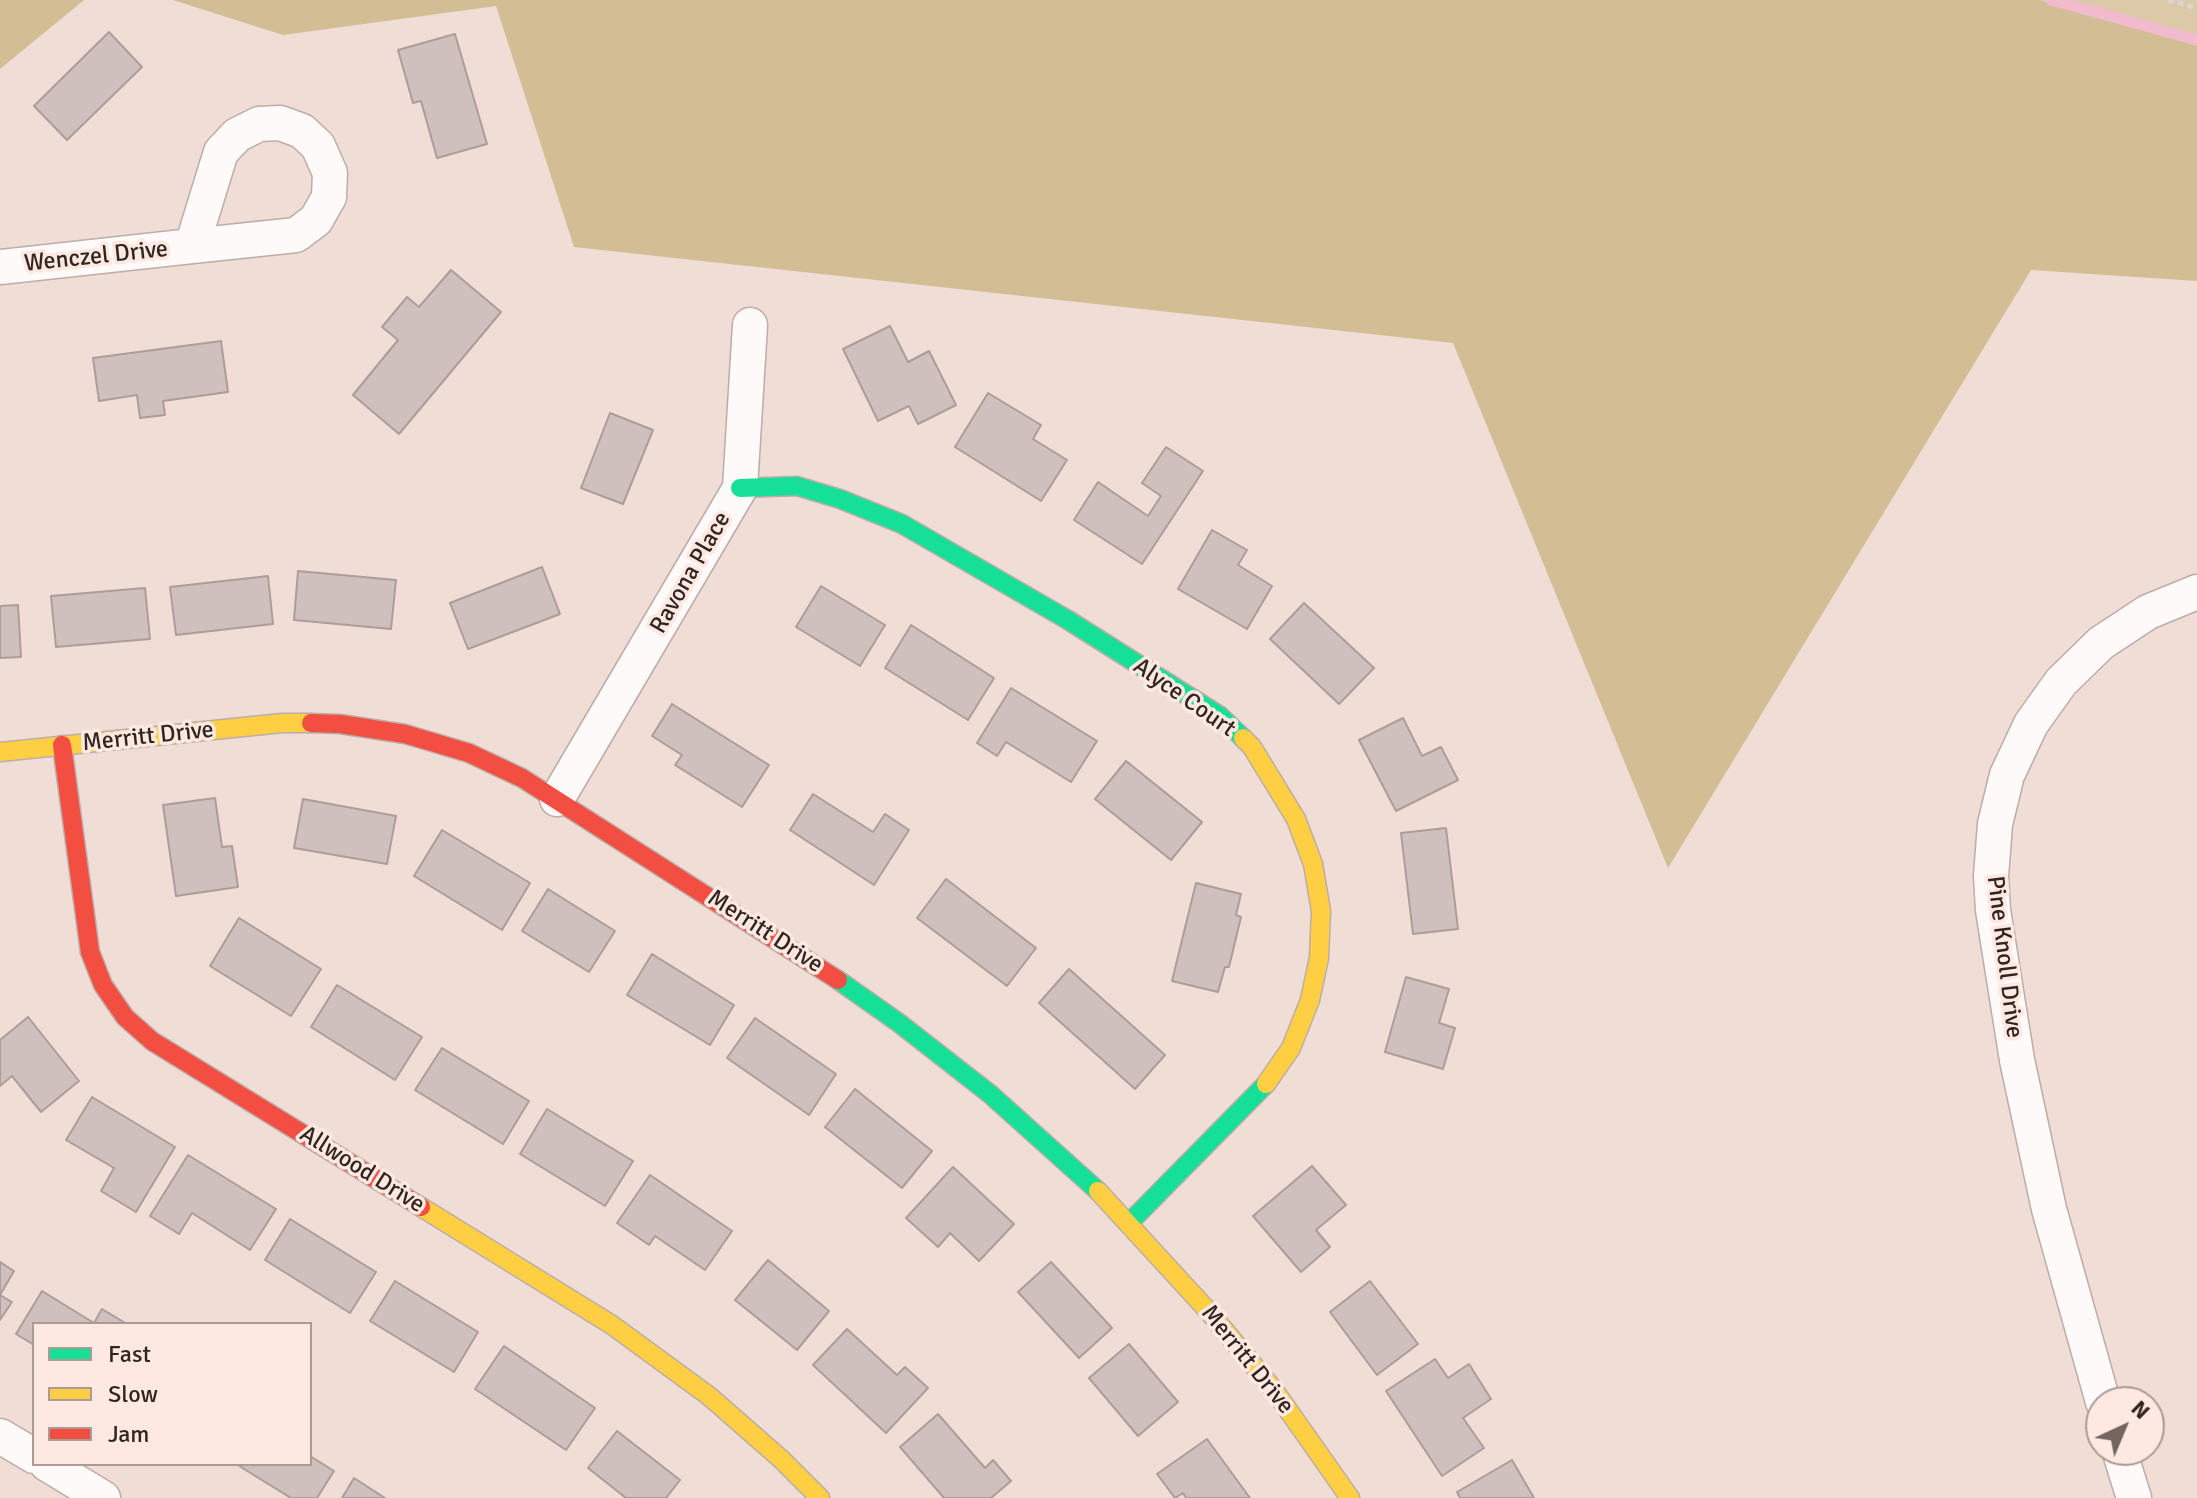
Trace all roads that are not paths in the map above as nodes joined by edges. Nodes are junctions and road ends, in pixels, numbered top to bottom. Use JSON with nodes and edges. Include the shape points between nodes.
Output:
{"nodes":[{"id":1,"x":192,"y":246,"type":"dead end"},
{"id":2,"x":0,"y":267,"type":"edge"},
{"id":3,"x":750,"y":325,"type":"dead end"},
{"id":4,"x":740,"y":488,"type":"junction"},
{"id":5,"x":2197,"y":592,"type":"edge"},
{"id":6,"x":62,"y":745,"type":"junction"},
{"id":7,"x":0,"y":752,"type":"edge"},
{"id":8,"x":557,"y":799,"type":"junction"},
{"id":9,"x":1129,"y":1223,"type":"junction"},
{"id":10,"x":2099,"y":1386,"type":"edge"},
{"id":11,"x":0,"y":1436,"type":"edge"},
{"id":12,"x":32,"y":1455,"type":"edge"},
{"id":13,"x":50,"y":1466,"type":"edge"},
{"id":14,"x":2124,"y":1466,"type":"edge"},
{"id":15,"x":103,"y":1498,"type":"edge"},
{"id":16,"x":820,"y":1498,"type":"edge"},
{"id":17,"x":1350,"y":1498,"type":"edge"},
{"id":18,"x":2134,"y":1498,"type":"edge"}],
"edges":[{"from":1,"to":2,"type":"street","name":"Wenczel Drive"},
{"from":3,"to":4,"type":"street","name":"Ravona Place"},
{"from":4,"to":8,"type":"street","name":"Ravona Place"},
{"from":4,"to":9,"type":"street","name":"Alyce Court","via":[[797,486],[840,499],[902,524],[1068,620],[1220,716],[1252,747],[1296,819],[1313,864],[1321,911],[1310,1000],[1291,1048],[1264,1087]]},
{"from":5,"to":10,"type":"street","name":"Pine Knoll Drive","via":[[2148,612],[2101,643],[2061,682],[2031,724],[2007,775],[1995,824],[1993,910],[2017,1060],[2049,1209]]},
{"from":6,"to":7,"type":"street","name":"Merritt Drive"},
{"from":6,"to":8,"type":"street","name":"Merritt Drive","via":[[282,723],[340,724],[405,734],[469,753]]},
{"from":6,"to":16,"type":"street","name":"Allwood Drive","via":[[90,952],[103,985],[125,1017],[152,1041],[612,1325],[709,1396]]},
{"from":8,"to":9,"type":"street","name":"Merritt Drive","via":[[899,1023],[990,1094]]},
{"from":9,"to":17,"type":"street","name":"Merritt Drive","via":[[1274,1390]]},
{"from":11,"to":12,"type":"street"},
{"from":13,"to":15,"type":"street"},
{"from":14,"to":18,"type":"street"}]}
